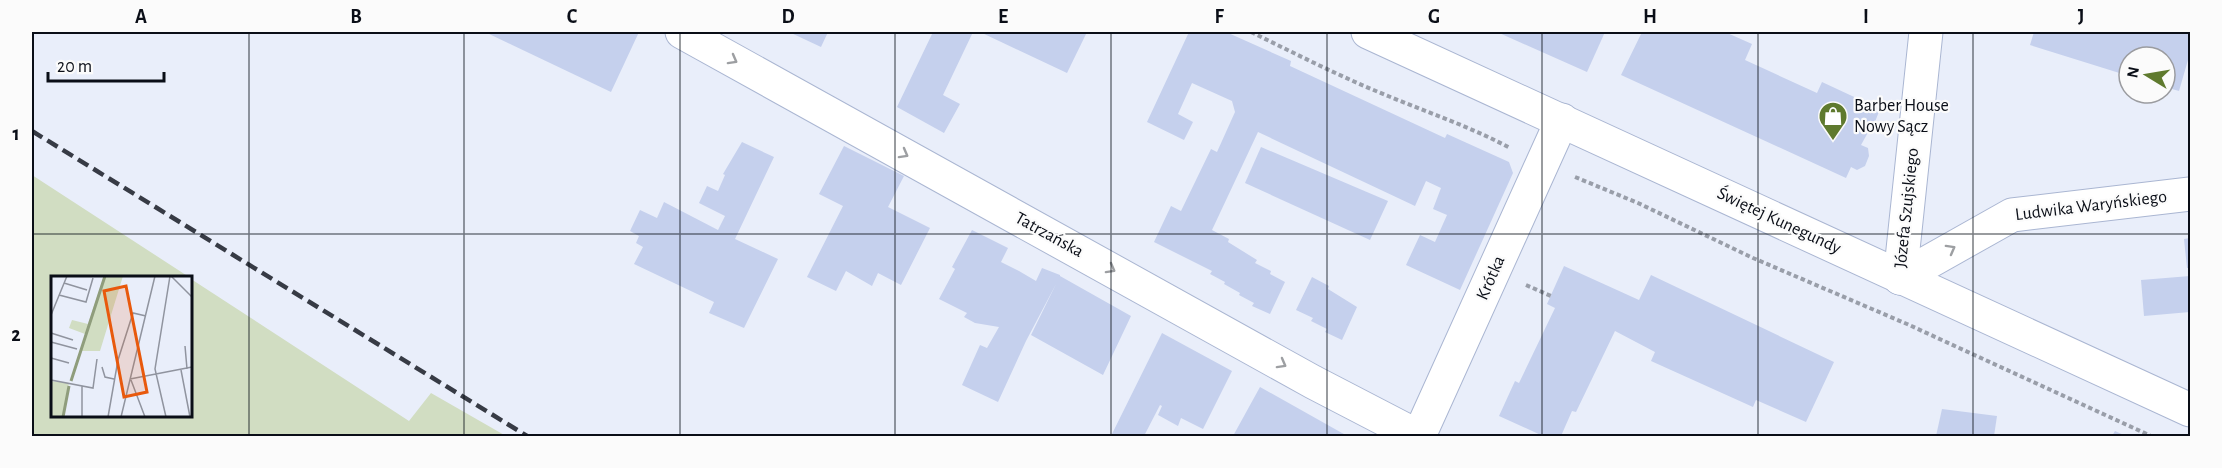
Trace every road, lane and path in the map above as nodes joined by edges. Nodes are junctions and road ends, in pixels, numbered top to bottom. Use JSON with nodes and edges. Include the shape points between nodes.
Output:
{"nodes":[{"id":1,"x":682,"y":32,"type":"edge"},
{"id":2,"x":1251,"y":32,"type":"edge"},
{"id":3,"x":1368,"y":32,"type":"edge"},
{"id":4,"x":1926,"y":32,"type":"edge"},
{"id":5,"x":1562,"y":120,"type":"junction"},
{"id":6,"x":1531,"y":158,"type":"junction"},
{"id":7,"x":2190,"y":194,"type":"edge"},
{"id":8,"x":1900,"y":278,"type":"junction"},
{"id":9,"x":1522,"y":284,"type":"dead end"},
{"id":10,"x":1551,"y":296,"type":"dead end"},
{"id":11,"x":2190,"y":410,"type":"edge"},
{"id":12,"x":1418,"y":436,"type":"edge"},
{"id":13,"x":2151,"y":436,"type":"edge"}],
"edges":[{"from":1,"to":12,"type":"street","name":"Tatrzańska","one_way":true,"via":[[1313,382]]},
{"from":2,"to":6,"type":"path"},
{"from":3,"to":5,"type":"street","name":"Świętej Kunegundy"},
{"from":4,"to":8,"type":"street","name":"Józefa Szujskiego"},
{"from":5,"to":6,"type":"street","name":"Krótka"},
{"from":5,"to":8,"type":"street","name":"Świętej Kunegundy"},
{"from":6,"to":12,"type":"street","name":"Krótka"},
{"from":6,"to":13,"type":"path"},
{"from":8,"to":7,"type":"street","name":"Ludwika Waryńskiego","one_way":true,"via":[[2012,215]]},
{"from":8,"to":11,"type":"street","name":"Świętej Kunegundy"},
{"from":9,"to":10,"type":"path"}]}
